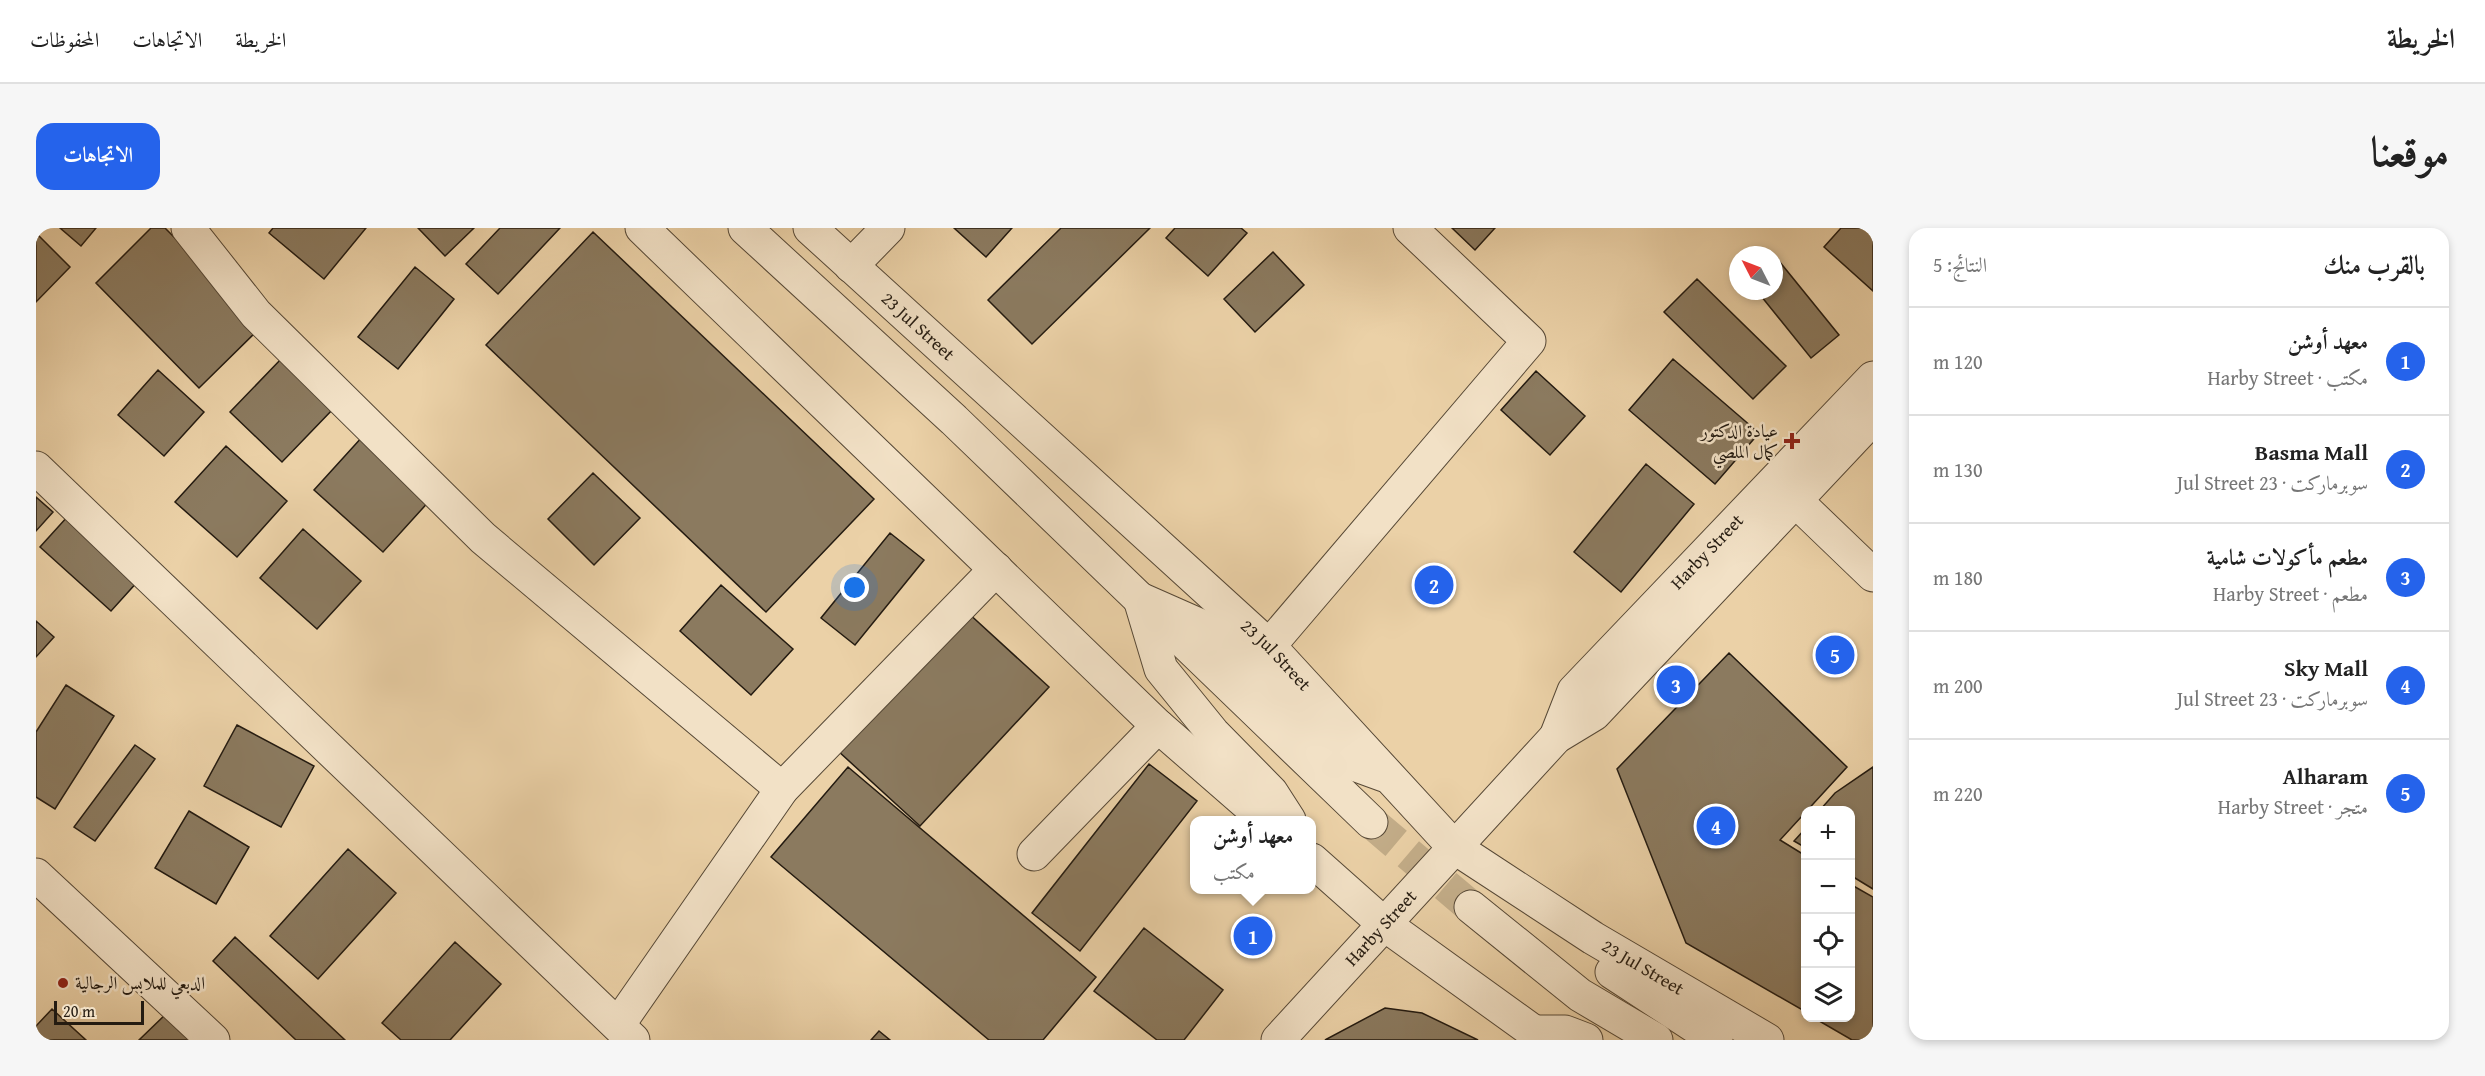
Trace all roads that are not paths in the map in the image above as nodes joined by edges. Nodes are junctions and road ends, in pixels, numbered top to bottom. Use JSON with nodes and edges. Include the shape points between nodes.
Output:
{"nodes":[{"id":1,"x":188,"y":228,"type":"edge"},
{"id":2,"x":642,"y":228,"type":"edge"},
{"id":3,"x":745,"y":228,"type":"edge"},
{"id":4,"x":810,"y":228,"type":"edge"},
{"id":5,"x":888,"y":228,"type":"edge"},
{"id":6,"x":1410,"y":228,"type":"edge"},
{"id":7,"x":851,"y":267,"type":"junction"},
{"id":8,"x":1873,"y":378,"type":"edge"},
{"id":9,"x":1873,"y":418,"type":"edge"},
{"id":10,"x":36,"y":468,"type":"edge"},
{"id":11,"x":1796,"y":501,"type":"junction"},
{"id":12,"x":996,"y":568,"type":"junction"},
{"id":13,"x":1873,"y":575,"type":"edge"},
{"id":14,"x":1140,"y":599,"type":"junction"},
{"id":15,"x":1269,"y":645,"type":"junction"},
{"id":16,"x":1158,"y":726,"type":"junction"},
{"id":17,"x":1556,"y":736,"type":"junction"},
{"id":18,"x":1389,"y":776,"type":"junction"},
{"id":19,"x":782,"y":789,"type":"junction"},
{"id":20,"x":1261,"y":816,"type":"edge"},
{"id":21,"x":1286,"y":816,"type":"edge"},
{"id":22,"x":1371,"y":822,"type":"tunnel mouth"},
{"id":23,"x":1454,"y":847,"type":"junction"},
{"id":24,"x":1034,"y":854,"type":"dead end"},
{"id":25,"x":1316,"y":864,"type":"edge"},
{"id":26,"x":38,"y":882,"type":"edge"},
{"id":27,"x":1471,"y":907,"type":"tunnel mouth"},
{"id":28,"x":1384,"y":924,"type":"junction"},
{"id":29,"x":1593,"y":938,"type":"junction"},
{"id":30,"x":626,"y":1033,"type":"edge"},
{"id":31,"x":1539,"y":1036,"type":"edge"},
{"id":32,"x":213,"y":1040,"type":"edge"},
{"id":33,"x":1278,"y":1040,"type":"edge"},
{"id":34,"x":1586,"y":1040,"type":"edge"},
{"id":35,"x":1656,"y":1040,"type":"edge"},
{"id":36,"x":1716,"y":1040,"type":"edge"},
{"id":37,"x":1767,"y":1040,"type":"edge"}],
"edges":[{"from":1,"to":19,"type":"street","via":[[256,315],[483,538]]},
{"from":2,"to":12,"type":"street"},
{"from":3,"to":14,"type":"street","via":[[954,420]]},
{"from":4,"to":7,"type":"street","name":"23 Jul Street"},
{"from":5,"to":7,"type":"street"},
{"from":6,"to":15,"type":"street","via":[[1529,341]]},
{"from":7,"to":15,"type":"street","name":"23 Jul Street"},
{"from":8,"to":17,"type":"street","name":"Harby Street","via":[[1574,691]]},
{"from":9,"to":11,"type":"street","name":"Harby Street"},
{"from":10,"to":30,"type":"street"},
{"from":11,"to":13,"type":"street"},
{"from":11,"to":17,"type":"street","name":"Harby Street","via":[[1593,714]]},
{"from":12,"to":16,"type":"street"},
{"from":12,"to":19,"type":"street"},
{"from":14,"to":18,"type":"street","via":[[1208,629],[1340,759]]},
{"from":14,"to":21,"type":"street","via":[[1161,669],[1213,733],[1271,792]]},
{"from":14,"to":22,"type":"street"},
{"from":15,"to":18,"type":"street","name":"23 Jul Street"},
{"from":16,"to":20,"type":"street"},
{"from":16,"to":24,"type":"street"},
{"from":17,"to":23,"type":"street","name":"Harby Street"},
{"from":18,"to":23,"type":"street","name":"23 Jul Street"},
{"from":19,"to":30,"type":"street"},
{"from":23,"to":28,"type":"street","name":"Harby Street"},
{"from":23,"to":29,"type":"street","name":"23 Jul Street"},
{"from":25,"to":28,"type":"street"},
{"from":26,"to":32,"type":"street"},
{"from":27,"to":35,"type":"street","via":[[1580,995]]},
{"from":28,"to":31,"type":"street"},
{"from":28,"to":33,"type":"street","name":"Harby Street"},
{"from":29,"to":36,"type":"street","via":[[1612,972]]},
{"from":29,"to":37,"type":"street","name":"23 Jul Street"},
{"from":31,"to":34,"type":"street","via":[[1565,1032]]}]}
